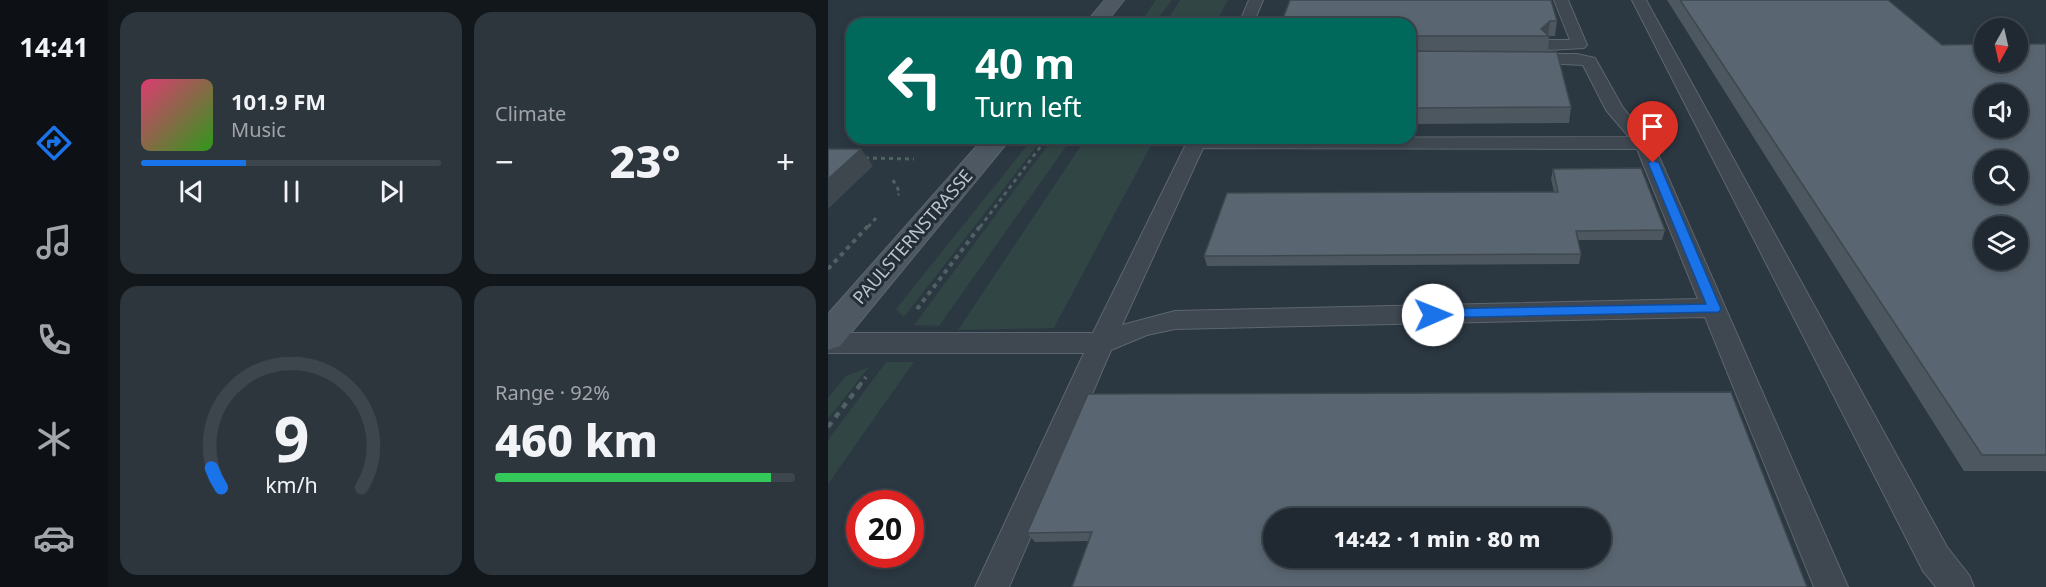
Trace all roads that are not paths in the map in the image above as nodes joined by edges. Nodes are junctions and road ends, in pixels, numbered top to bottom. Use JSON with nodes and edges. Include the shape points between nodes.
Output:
{"nodes":[{"id":1,"x":1115,"y":0,"type":"edge"},
{"id":2,"x":1256,"y":0,"type":"edge"},
{"id":3,"x":1561,"y":0,"type":"edge"},
{"id":4,"x":1639,"y":0,"type":"edge"},
{"id":5,"x":1100,"y":18,"type":"edge"},
{"id":6,"x":1248,"y":18,"type":"edge"},
{"id":7,"x":1416,"y":141,"type":"edge"},
{"id":8,"x":1644,"y":143,"type":"junction"},
{"id":9,"x":993,"y":144,"type":"edge"},
{"id":10,"x":1195,"y":144,"type":"edge"},
{"id":11,"x":1714,"y":309,"type":"junction"},
{"id":12,"x":828,"y":337,"type":"edge"},
{"id":13,"x":828,"y":343,"type":"edge"},
{"id":14,"x":1101,"y":343,"type":"junction"},
{"id":15,"x":992,"y":587,"type":"edge"},
{"id":16,"x":1831,"y":587,"type":"edge"},
{"id":17,"x":1957,"y":587,"type":"edge"}],
"edges":[{"from":1,"to":5,"type":"main road"},
{"from":2,"to":6,"type":"lane"},
{"from":3,"to":8,"type":"lane","via":[[1579,45],[1520,52],[1589,62],[1615,110]]},
{"from":4,"to":17,"type":"lane","via":[[1935,558]]},
{"from":7,"to":8,"type":"lane"},
{"from":8,"to":11,"type":"lane"},
{"from":9,"to":12,"type":"main road","name":"PAULSTERNSTRASSE"},
{"from":10,"to":14,"type":"lane"},
{"from":11,"to":14,"type":"lane","via":[[1175,320]]},
{"from":11,"to":16,"type":"lane"},
{"from":13,"to":14,"type":"lane"},
{"from":14,"to":15,"type":"lane"}]}
